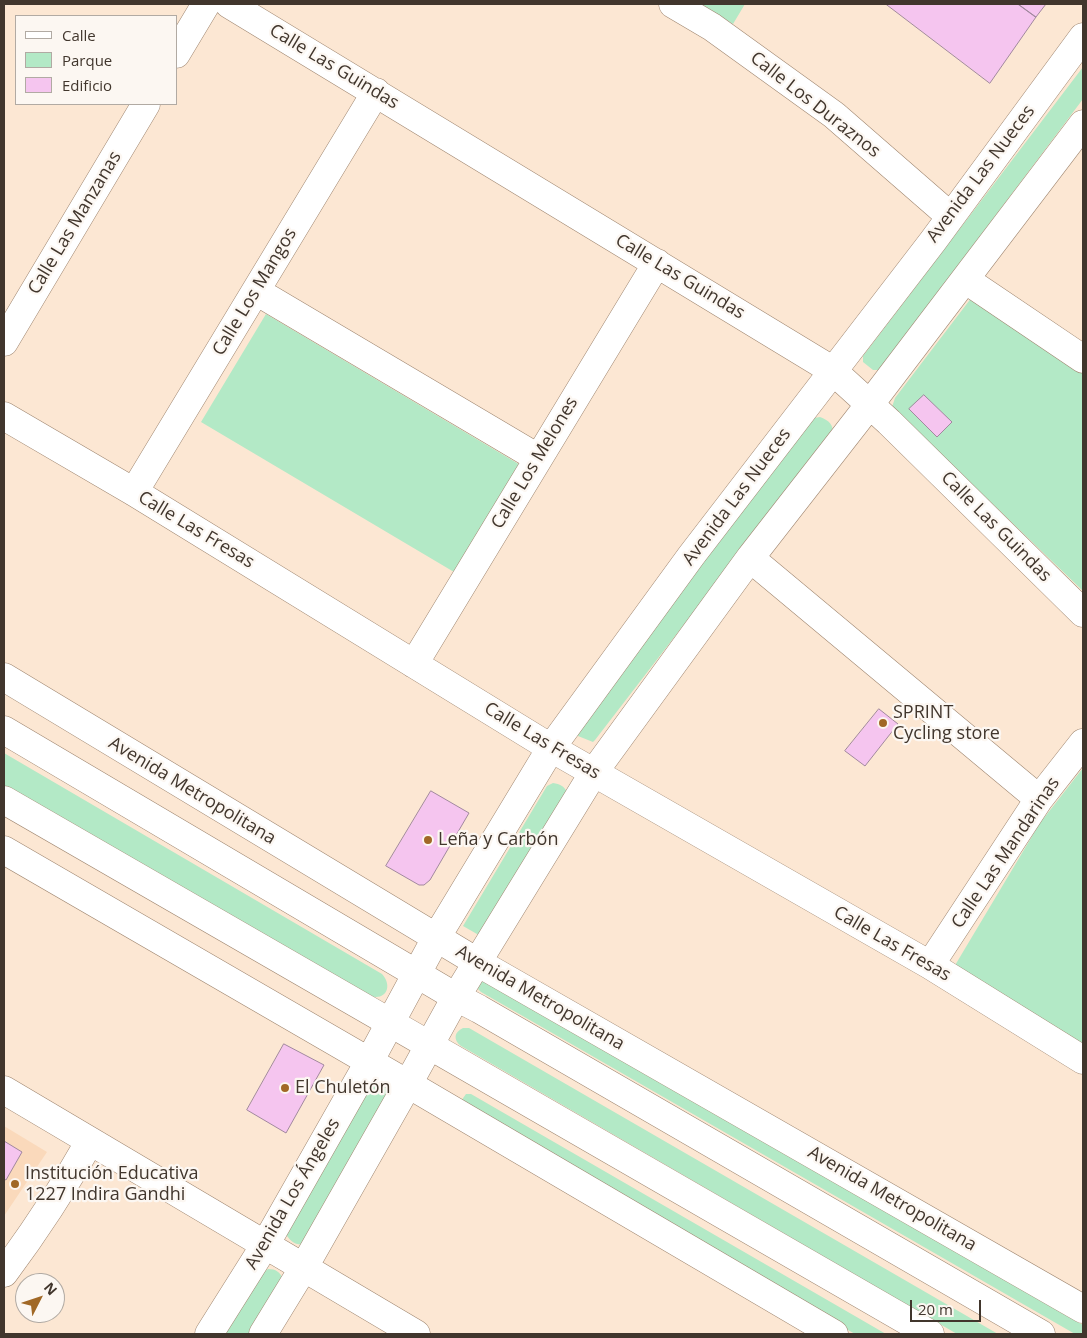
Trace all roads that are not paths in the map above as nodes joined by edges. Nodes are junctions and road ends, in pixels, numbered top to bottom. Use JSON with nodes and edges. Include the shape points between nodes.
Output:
{"nodes":[{"id":1,"x":206,"y":4,"type":"edge"},
{"id":2,"x":229,"y":4,"type":"edge"},
{"id":3,"x":673,"y":4,"type":"edge"},
{"id":4,"x":1083,"y":38,"type":"edge"},
{"id":5,"x":178,"y":51,"type":"edge"},
{"id":6,"x":376,"y":92,"type":"junction"},
{"id":7,"x":145,"y":105,"type":"edge"},
{"id":8,"x":1083,"y":124,"type":"edge"},
{"id":9,"x":950,"y":216,"type":"junction"},
{"id":10,"x":658,"y":264,"type":"junction"},
{"id":11,"x":966,"y":280,"type":"junction"},
{"id":12,"x":256,"y":291,"type":"junction"},
{"id":13,"x":4,"y":342,"type":"edge"},
{"id":14,"x":1083,"y":358,"type":"edge"},
{"id":15,"x":832,"y":370,"type":"junction"},
{"id":16,"x":870,"y":404,"type":"junction"},
{"id":17,"x":4,"y":416,"type":"edge"},
{"id":18,"x":538,"y":458,"type":"junction"},
{"id":19,"x":134,"y":492,"type":"junction"},
{"id":20,"x":750,"y":558,"type":"junction"},
{"id":21,"x":1083,"y":613,"type":"edge"},
{"id":22,"x":414,"y":664,"type":"junction"},
{"id":23,"x":4,"y":677,"type":"edge"},
{"id":24,"x":4,"y":730,"type":"edge"},
{"id":25,"x":1083,"y":743,"type":"edge"},
{"id":26,"x":551,"y":748,"type":"junction"},
{"id":27,"x":594,"y":772,"type":"junction"},
{"id":28,"x":1039,"y":799,"type":"junction"},
{"id":29,"x":4,"y":800,"type":"edge"},
{"id":30,"x":4,"y":850,"type":"edge"},
{"id":31,"x":436,"y":938,"type":"junction"},
{"id":32,"x":477,"y":962,"type":"junction"},
{"id":33,"x":930,"y":965,"type":"junction"},
{"id":34,"x":417,"y":974,"type":"junction"},
{"id":35,"x":456,"y":997,"type":"junction"},
{"id":36,"x":388,"y":1023,"type":"junction"},
{"id":37,"x":428,"y":1046,"type":"junction"},
{"id":38,"x":1083,"y":1060,"type":"edge"},
{"id":39,"x":369,"y":1062,"type":"junction"},
{"id":40,"x":408,"y":1084,"type":"junction"},
{"id":41,"x":4,"y":1090,"type":"edge"},
{"id":42,"x":90,"y":1141,"type":"junction"},
{"id":43,"x":265,"y":1245,"type":"junction"},
{"id":44,"x":304,"y":1267,"type":"junction"},
{"id":45,"x":4,"y":1273,"type":"edge"},
{"id":46,"x":1083,"y":1309,"type":"edge"},
{"id":47,"x":209,"y":1334,"type":"edge"},
{"id":48,"x":263,"y":1334,"type":"edge"},
{"id":49,"x":416,"y":1334,"type":"edge"},
{"id":50,"x":834,"y":1334,"type":"edge"},
{"id":51,"x":930,"y":1334,"type":"edge"},
{"id":52,"x":1041,"y":1334,"type":"edge"}],
"edges":[{"from":1,"to":5,"type":"street"},
{"from":2,"to":6,"type":"street","name":"Calle Las Guindas"},
{"from":3,"to":9,"type":"street","name":"Calle Los Duraznos","via":[[712,27],[834,114]]},
{"from":4,"to":9,"type":"street","name":"Avenida Las Nueces"},
{"from":6,"to":10,"type":"street","name":"Calle Las Guindas"},
{"from":6,"to":12,"type":"street","name":"Calle Los Mangos"},
{"from":7,"to":13,"type":"street","name":"Calle Las Manzanas"},
{"from":8,"to":11,"type":"street"},
{"from":9,"to":15,"type":"street","name":"Avenida Las Nueces"},
{"from":10,"to":15,"type":"street","name":"Calle Las Guindas"},
{"from":10,"to":18,"type":"street","name":"Calle Los Melones"},
{"from":11,"to":14,"type":"street"},
{"from":11,"to":16,"type":"street"},
{"from":12,"to":18,"type":"street"},
{"from":12,"to":19,"type":"street","name":"Calle Los Mangos"},
{"from":15,"to":16,"type":"street","name":"Calle Las Guindas"},
{"from":15,"to":26,"type":"street","name":"Avenida Las Nueces"},
{"from":16,"to":20,"type":"street"},
{"from":16,"to":21,"type":"street","name":"Calle Las Guindas"},
{"from":17,"to":19,"type":"street","name":"Calle Las Fresas"},
{"from":18,"to":22,"type":"street","name":"Calle Los Melones"},
{"from":19,"to":22,"type":"street","name":"Calle Las Fresas"},
{"from":20,"to":27,"type":"street"},
{"from":20,"to":28,"type":"street"},
{"from":22,"to":26,"type":"street","name":"Calle Las Fresas"},
{"from":23,"to":31,"type":"street","name":"Avenida Metropolitana"},
{"from":24,"to":34,"type":"street"},
{"from":25,"to":28,"type":"street","name":"Calle Las Mandarinas"},
{"from":26,"to":27,"type":"street","name":"Calle Las Fresas"},
{"from":26,"to":31,"type":"street","name":"Avenida Las Nueces"},
{"from":27,"to":32,"type":"street"},
{"from":27,"to":33,"type":"street","name":"Calle Las Fresas"},
{"from":28,"to":33,"type":"street","name":"Calle Las Mandarinas"},
{"from":29,"to":36,"type":"street"},
{"from":30,"to":39,"type":"street"},
{"from":31,"to":32,"type":"street","name":"Avenida Metropolitana"},
{"from":31,"to":34,"type":"street","name":"Avenida Las Nueces"},
{"from":32,"to":35,"type":"street"},
{"from":32,"to":46,"type":"street","name":"Avenida Metropolitana"},
{"from":33,"to":38,"type":"street","name":"Calle Las Fresas"},
{"from":34,"to":35,"type":"street"},
{"from":34,"to":36,"type":"street","name":"Avenida Los Ángeles"},
{"from":35,"to":37,"type":"street"},
{"from":35,"to":52,"type":"street"},
{"from":36,"to":37,"type":"street"},
{"from":36,"to":39,"type":"street","name":"Avenida Los Ángeles"},
{"from":37,"to":40,"type":"street"},
{"from":37,"to":51,"type":"street"},
{"from":39,"to":40,"type":"street"},
{"from":39,"to":43,"type":"street","name":"Avenida Los Ángeles"},
{"from":40,"to":44,"type":"street"},
{"from":40,"to":50,"type":"street"},
{"from":41,"to":42,"type":"street"},
{"from":42,"to":43,"type":"street"},
{"from":42,"to":45,"type":"street","via":[[62,1189]]},
{"from":43,"to":44,"type":"street"},
{"from":43,"to":47,"type":"street","name":"Avenida Los Ángeles"},
{"from":44,"to":48,"type":"street"},
{"from":44,"to":49,"type":"street"}]}
